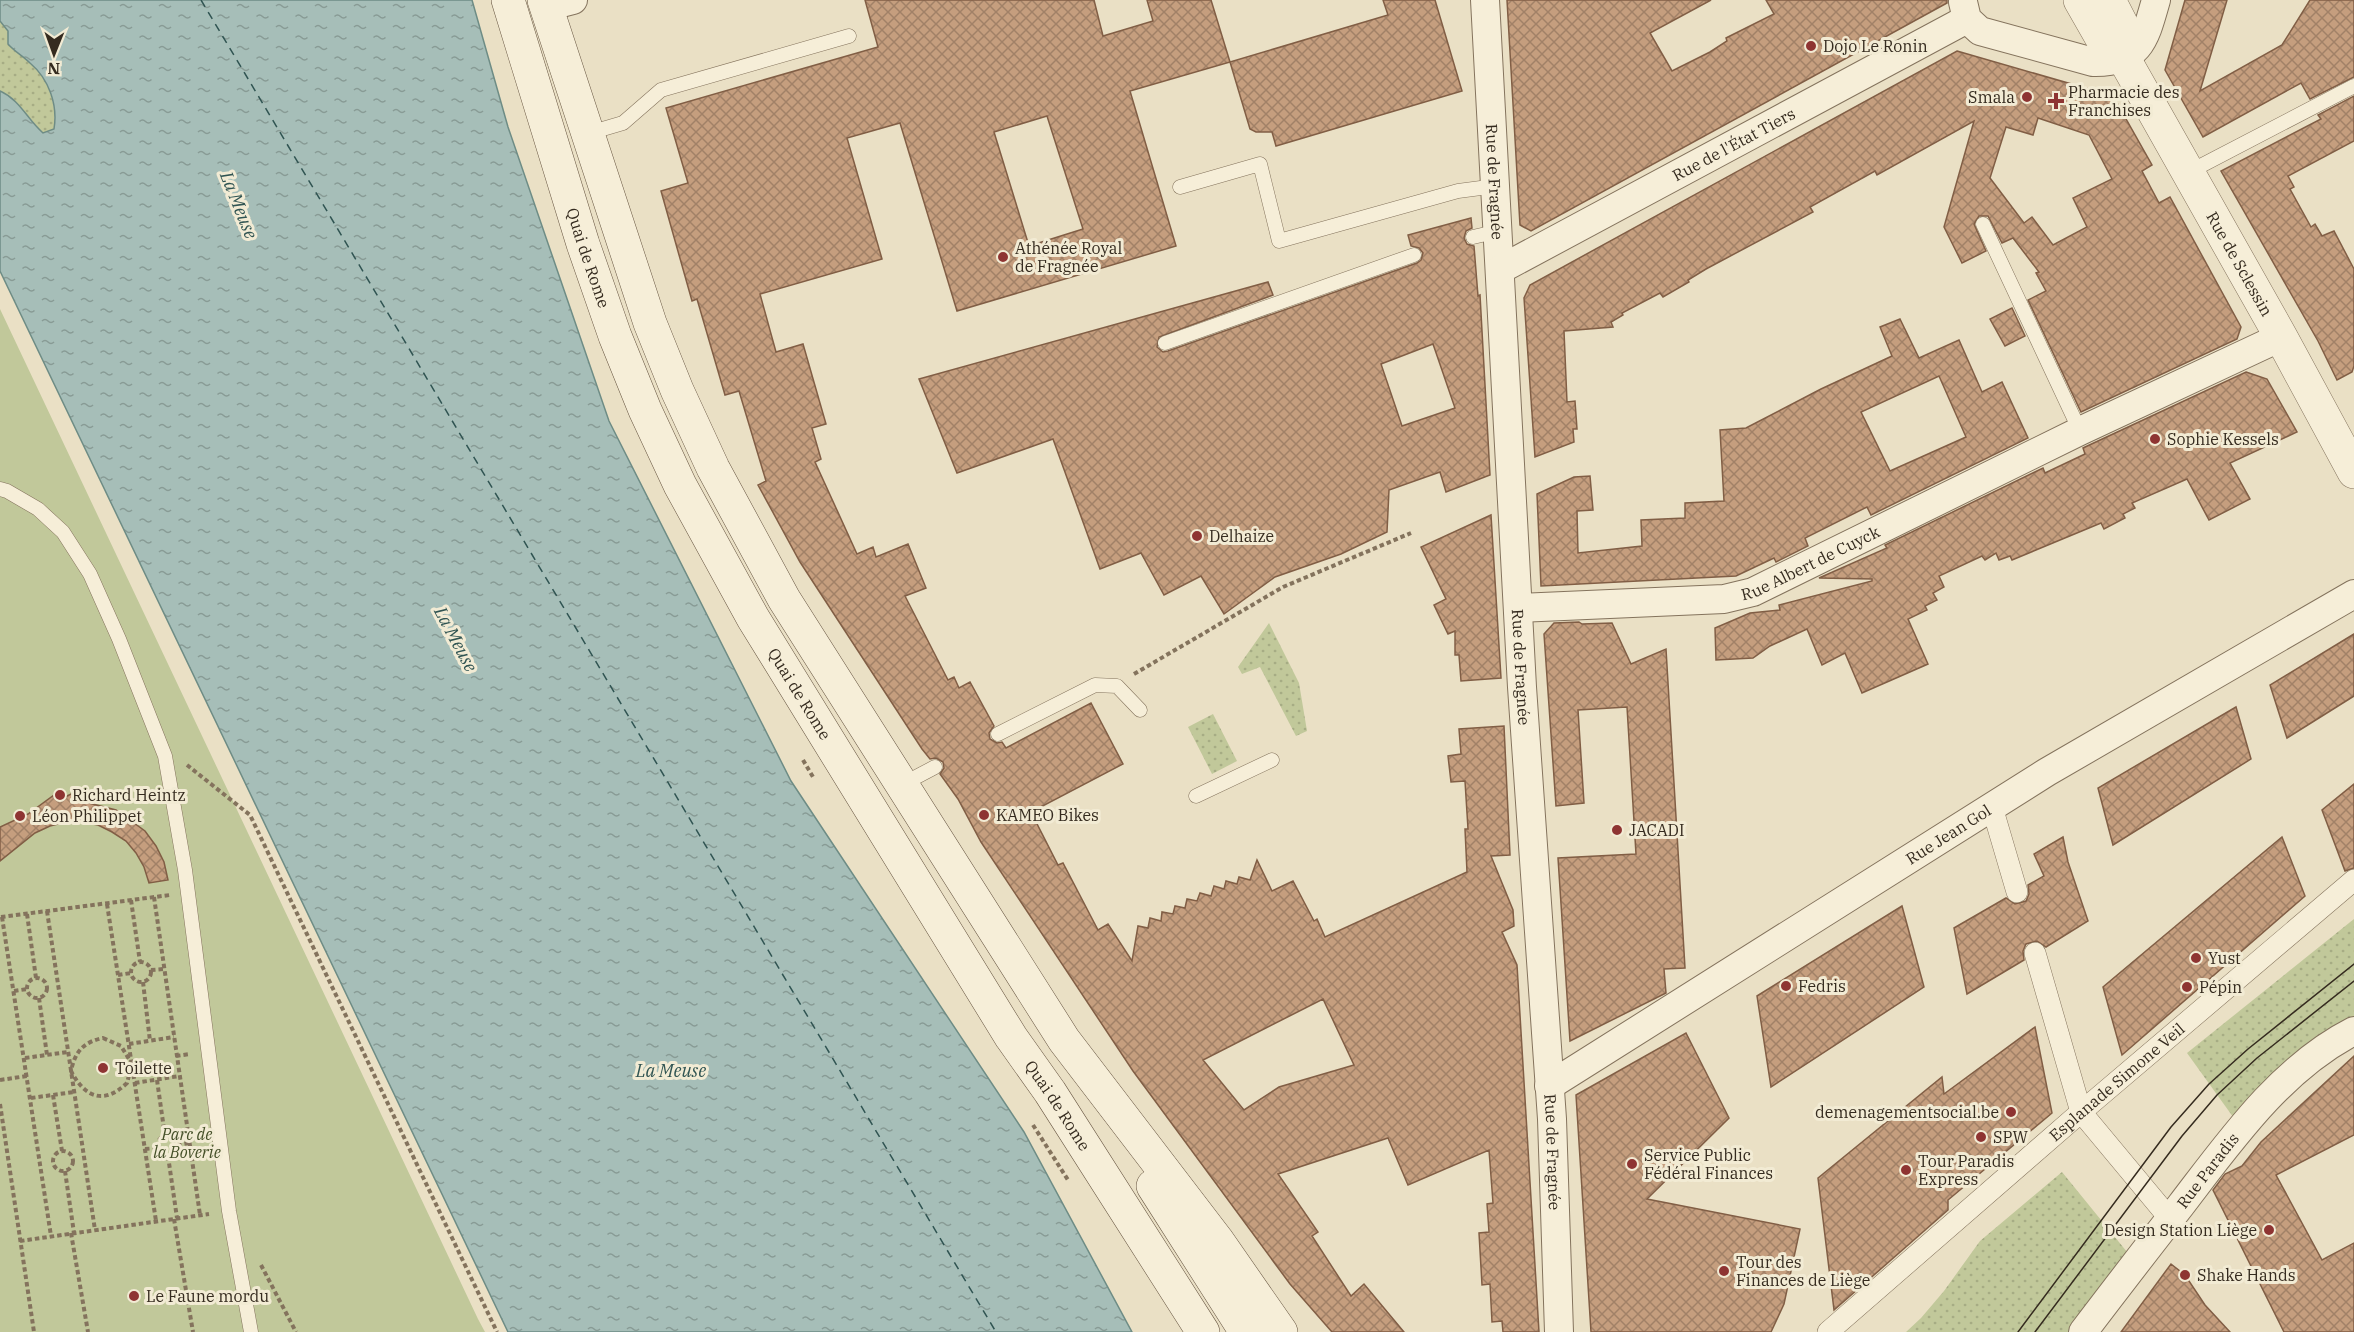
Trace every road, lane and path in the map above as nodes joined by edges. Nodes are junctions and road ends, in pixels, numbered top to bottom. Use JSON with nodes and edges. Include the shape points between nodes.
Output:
{"nodes":[{"id":1,"x":1485,"y":0,"type":"edge"},
{"id":2,"x":2080,"y":0,"type":"edge"},
{"id":3,"x":2109,"y":0,"type":"edge"},
{"id":4,"x":2156,"y":0,"type":"edge"},
{"id":5,"x":554,"y":2,"type":"edge"},
{"id":6,"x":510,"y":8,"type":"edge"},
{"id":7,"x":1965,"y":9,"type":"edge"},
{"id":8,"x":849,"y":36,"type":"dead end"},
{"id":9,"x":2123,"y":57,"type":"junction"},
{"id":10,"x":2354,"y":86,"type":"edge"},
{"id":11,"x":589,"y":133,"type":"junction"},
{"id":12,"x":2187,"y":172,"type":"junction"},
{"id":13,"x":1496,"y":186,"type":"junction"},
{"id":14,"x":1180,"y":187,"type":"dead end"},
{"id":15,"x":1983,"y":224,"type":"dead end"},
{"id":16,"x":1414,"y":255,"type":"dead end"},
{"id":17,"x":1501,"y":269,"type":"junction"},
{"id":18,"x":2281,"y":337,"type":"junction"},
{"id":19,"x":1165,"y":343,"type":"dead end"},
{"id":20,"x":2080,"y":431,"type":"junction"},
{"id":21,"x":2354,"y":472,"type":"edge"},
{"id":22,"x":0,"y":489,"type":"edge"},
{"id":23,"x":1411,"y":533,"type":"dead end"},
{"id":24,"x":2354,"y":594,"type":"edge"},
{"id":25,"x":1518,"y":608,"type":"junction"},
{"id":26,"x":1117,"y":686,"type":"junction"},
{"id":27,"x":1140,"y":710,"type":"dead end"},
{"id":28,"x":998,"y":734,"type":"dead end"},
{"id":29,"x":1272,"y":760,"type":"dead end"},
{"id":30,"x":186,"y":764,"type":"dead end"},
{"id":31,"x":935,"y":767,"type":"dead end"},
{"id":32,"x":901,"y":785,"type":"junction"},
{"id":33,"x":1196,"y":796,"type":"dead end"},
{"id":34,"x":1992,"y":807,"type":"junction"},
{"id":35,"x":2354,"y":880,"type":"edge"},
{"id":36,"x":2017,"y":892,"type":"dead end"},
{"id":37,"x":131,"y":900,"type":"junction"},
{"id":38,"x":107,"y":904,"type":"junction"},
{"id":39,"x":47,"y":911,"type":"junction"},
{"id":40,"x":27,"y":914,"type":"junction"},
{"id":41,"x":1,"y":917,"type":"edge"},
{"id":42,"x":2035,"y":953,"type":"dead end"},
{"id":43,"x":140,"y":962,"type":"junction"},
{"id":44,"x":164,"y":969,"type":"junction"},
{"id":45,"x":151,"y":970,"type":"junction"},
{"id":46,"x":131,"y":974,"type":"junction"},
{"id":47,"x":118,"y":975,"type":"junction"},
{"id":48,"x":36,"y":978,"type":"junction"},
{"id":49,"x":143,"y":982,"type":"junction"},
{"id":50,"x":58,"y":985,"type":"junction"},
{"id":51,"x":47,"y":987,"type":"junction"},
{"id":52,"x":27,"y":989,"type":"junction"},
{"id":53,"x":14,"y":991,"type":"junction"},
{"id":54,"x":39,"y":998,"type":"junction"},
{"id":55,"x":2354,"y":1031,"type":"edge"},
{"id":56,"x":174,"y":1037,"type":"junction"},
{"id":57,"x":150,"y":1041,"type":"junction"},
{"id":58,"x":129,"y":1044,"type":"junction"},
{"id":59,"x":68,"y":1052,"type":"junction"},
{"id":60,"x":47,"y":1055,"type":"junction"},
{"id":61,"x":25,"y":1058,"type":"junction"},
{"id":62,"x":132,"y":1064,"type":"junction"},
{"id":63,"x":1084,"y":1068,"type":"junction"},
{"id":64,"x":71,"y":1071,"type":"junction"},
{"id":65,"x":27,"y":1076,"type":"junction"},
{"id":66,"x":179,"y":1076,"type":"junction"},
{"id":67,"x":0,"y":1080,"type":"edge"},
{"id":68,"x":157,"y":1080,"type":"junction"},
{"id":69,"x":135,"y":1083,"type":"junction"},
{"id":70,"x":1549,"y":1086,"type":"junction"},
{"id":71,"x":74,"y":1092,"type":"junction"},
{"id":72,"x":53,"y":1095,"type":"junction"},
{"id":73,"x":31,"y":1098,"type":"junction"},
{"id":74,"x":0,"y":1104,"type":"edge"},
{"id":75,"x":2081,"y":1112,"type":"junction"},
{"id":76,"x":165,"y":1136,"type":"junction"},
{"id":77,"x":189,"y":1143,"type":"junction"},
{"id":78,"x":177,"y":1145,"type":"junction"},
{"id":79,"x":157,"y":1148,"type":"junction"},
{"id":80,"x":145,"y":1149,"type":"junction"},
{"id":81,"x":62,"y":1151,"type":"junction"},
{"id":82,"x":168,"y":1156,"type":"junction"},
{"id":83,"x":65,"y":1171,"type":"junction"},
{"id":84,"x":176,"y":1218,"type":"junction"},
{"id":85,"x":2170,"y":1219,"type":"junction"},
{"id":86,"x":156,"y":1221,"type":"junction"},
{"id":87,"x":95,"y":1230,"type":"junction"},
{"id":88,"x":72,"y":1233,"type":"junction"},
{"id":89,"x":51,"y":1236,"type":"junction"},
{"id":90,"x":20,"y":1241,"type":"junction"},
{"id":91,"x":256,"y":1257,"type":"dead end"},
{"id":92,"x":34,"y":1332,"type":"edge"},
{"id":93,"x":88,"y":1332,"type":"edge"},
{"id":94,"x":193,"y":1332,"type":"edge"},
{"id":95,"x":251,"y":1332,"type":"edge"},
{"id":96,"x":296,"y":1332,"type":"edge"},
{"id":97,"x":497,"y":1332,"type":"edge"},
{"id":98,"x":1203,"y":1332,"type":"edge"},
{"id":99,"x":1246,"y":1332,"type":"edge"},
{"id":100,"x":1281,"y":1332,"type":"edge"},
{"id":101,"x":1559,"y":1332,"type":"edge"},
{"id":102,"x":1828,"y":1332,"type":"edge"},
{"id":103,"x":2083,"y":1332,"type":"edge"}],
"edges":[{"from":1,"to":13,"type":"street","name":"Rue de Fragnée"},
{"from":2,"to":9,"type":"main road","via":[[2104,42]]},
{"from":3,"to":9,"type":"main road","via":[[2125,31]]},
{"from":4,"to":9,"type":"street","via":[[2145,37],[2139,47]]},
{"from":5,"to":6,"type":"main road"},
{"from":5,"to":11,"type":"main road"},
{"from":6,"to":98,"type":"main road","name":"Quai de Rome","via":[[615,336],[680,485],[753,618],[1011,1036]]},
{"from":7,"to":9,"type":"street","via":[[1980,31],[2093,62]]},
{"from":7,"to":17,"type":"street","name":"Rue de l'État Tiers"},
{"from":8,"to":11,"type":"lane","via":[[661,90],[623,123]]},
{"from":9,"to":12,"type":"main road","name":"Rue de Sclessin"},
{"from":10,"to":12,"type":"lane"},
{"from":11,"to":32,"type":"main road","via":[[650,323],[714,468],[784,599]]},
{"from":12,"to":18,"type":"main road","name":"Rue de Sclessin"},
{"from":13,"to":14,"type":"lane","via":[[1458,191],[1279,241],[1260,164]]},
{"from":13,"to":17,"type":"street","name":"Rue de Fragnée","via":[[1486,234]]},
{"from":15,"to":20,"type":"lane"},
{"from":16,"to":19,"type":"lane"},
{"from":17,"to":25,"type":"street","name":"Rue de Fragnée"},
{"from":18,"to":20,"type":"street","name":"Rue Albert de Cuyck"},
{"from":18,"to":21,"type":"main road","name":"Rue de Sclessin"},
{"from":20,"to":25,"type":"street","name":"Rue Albert de Cuyck","via":[[1753,592],[1724,599]]},
{"from":22,"to":95,"type":"lane","via":[[38,509],[63,532],[90,574],[165,756],[185,870],[229,1211]]},
{"from":23,"to":26,"type":"path","via":[[1283,587]]},
{"from":24,"to":34,"type":"street","name":"Rue Jean Gol"},
{"from":25,"to":70,"type":"street","name":"Rue de Fragnée"},
{"from":26,"to":27,"type":"lane"},
{"from":26,"to":28,"type":"lane","via":[[1095,685]]},
{"from":29,"to":33,"type":"lane"},
{"from":30,"to":97,"type":"path","via":[[250,815]]},
{"from":31,"to":32,"type":"lane"},
{"from":32,"to":63,"type":"main road"},
{"from":34,"to":36,"type":"street"},
{"from":34,"to":70,"type":"street","name":"Rue Jean Gol"},
{"from":35,"to":75,"type":"street","name":"Esplanade Simone Veil"},
{"from":37,"to":38,"type":"path"},
{"from":37,"to":43,"type":"path"},
{"from":37,"to":44,"type":"path","via":[[154,897]]},
{"from":38,"to":39,"type":"path"},
{"from":38,"to":47,"type":"path"},
{"from":39,"to":40,"type":"path"},
{"from":39,"to":50,"type":"path"},
{"from":40,"to":41,"type":"path"},
{"from":40,"to":48,"type":"path"},
{"from":41,"to":53,"type":"path"},
{"from":42,"to":75,"type":"street"},
{"from":43,"to":45,"type":"path"},
{"from":43,"to":46,"type":"path","via":[[132,967]]},
{"from":44,"to":45,"type":"path"},
{"from":44,"to":56,"type":"path"},
{"from":45,"to":49,"type":"path"},
{"from":46,"to":47,"type":"path"},
{"from":46,"to":49,"type":"path","via":[[136,981]]},
{"from":47,"to":58,"type":"path"},
{"from":48,"to":51,"type":"path"},
{"from":48,"to":52,"type":"path"},
{"from":49,"to":57,"type":"path"},
{"from":50,"to":51,"type":"path"},
{"from":50,"to":59,"type":"path"},
{"from":51,"to":54,"type":"path"},
{"from":52,"to":53,"type":"path"},
{"from":52,"to":54,"type":"path"},
{"from":53,"to":61,"type":"path"},
{"from":54,"to":60,"type":"path"},
{"from":55,"to":85,"type":"street","name":"Rue Paradis","via":[[2334,1041],[2280,1086],[2233,1138]]},
{"from":56,"to":57,"type":"path"},
{"from":56,"to":66,"type":"path"},
{"from":57,"to":58,"type":"path"},
{"from":58,"to":62,"type":"path"},
{"from":59,"to":60,"type":"path"},
{"from":59,"to":64,"type":"path"},
{"from":60,"to":61,"type":"path"},
{"from":61,"to":65,"type":"path"},
{"from":62,"to":64,"type":"path","via":[[121,1046],[103,1038],[77,1052]]},
{"from":62,"to":64,"type":"path","via":[[127,1083],[111,1095],[91,1094],[82,1089]]},
{"from":62,"to":69,"type":"path"},
{"from":63,"to":99,"type":"main road","via":[[1164,1205]]},
{"from":63,"to":100,"type":"main road","via":[[1217,1240]]},
{"from":64,"to":71,"type":"path"},
{"from":65,"to":67,"type":"path"},
{"from":65,"to":73,"type":"path"},
{"from":66,"to":68,"type":"path"},
{"from":66,"to":77,"type":"path"},
{"from":68,"to":69,"type":"path"},
{"from":68,"to":76,"type":"path"},
{"from":69,"to":80,"type":"path"},
{"from":70,"to":101,"type":"street","name":"Rue de Fragnée"},
{"from":71,"to":72,"type":"path"},
{"from":71,"to":87,"type":"path"},
{"from":72,"to":73,"type":"path"},
{"from":72,"to":81,"type":"path"},
{"from":73,"to":89,"type":"path"},
{"from":74,"to":90,"type":"path"},
{"from":75,"to":85,"type":"street"},
{"from":75,"to":102,"type":"street","name":"Esplanade Simone Veil"},
{"from":76,"to":78,"type":"path"},
{"from":76,"to":79,"type":"path"},
{"from":77,"to":78,"type":"path"},
{"from":77,"to":84,"type":"path","via":[[200,1215]]},
{"from":78,"to":82,"type":"path","via":[[176,1151]]},
{"from":79,"to":80,"type":"path"},
{"from":79,"to":82,"type":"path"},
{"from":80,"to":86,"type":"path"},
{"from":81,"to":83,"type":"path","via":[[74,1159]]},
{"from":81,"to":83,"type":"path","via":[[53,1163]]},
{"from":82,"to":84,"type":"path"},
{"from":83,"to":88,"type":"path"},
{"from":84,"to":86,"type":"path"},
{"from":84,"to":94,"type":"path"},
{"from":85,"to":103,"type":"street","name":"Rue Paradis"},
{"from":86,"to":87,"type":"path"},
{"from":87,"to":88,"type":"path"},
{"from":88,"to":89,"type":"path"},
{"from":88,"to":93,"type":"path"},
{"from":89,"to":90,"type":"path"},
{"from":90,"to":92,"type":"path"},
{"from":91,"to":96,"type":"path"}]}
